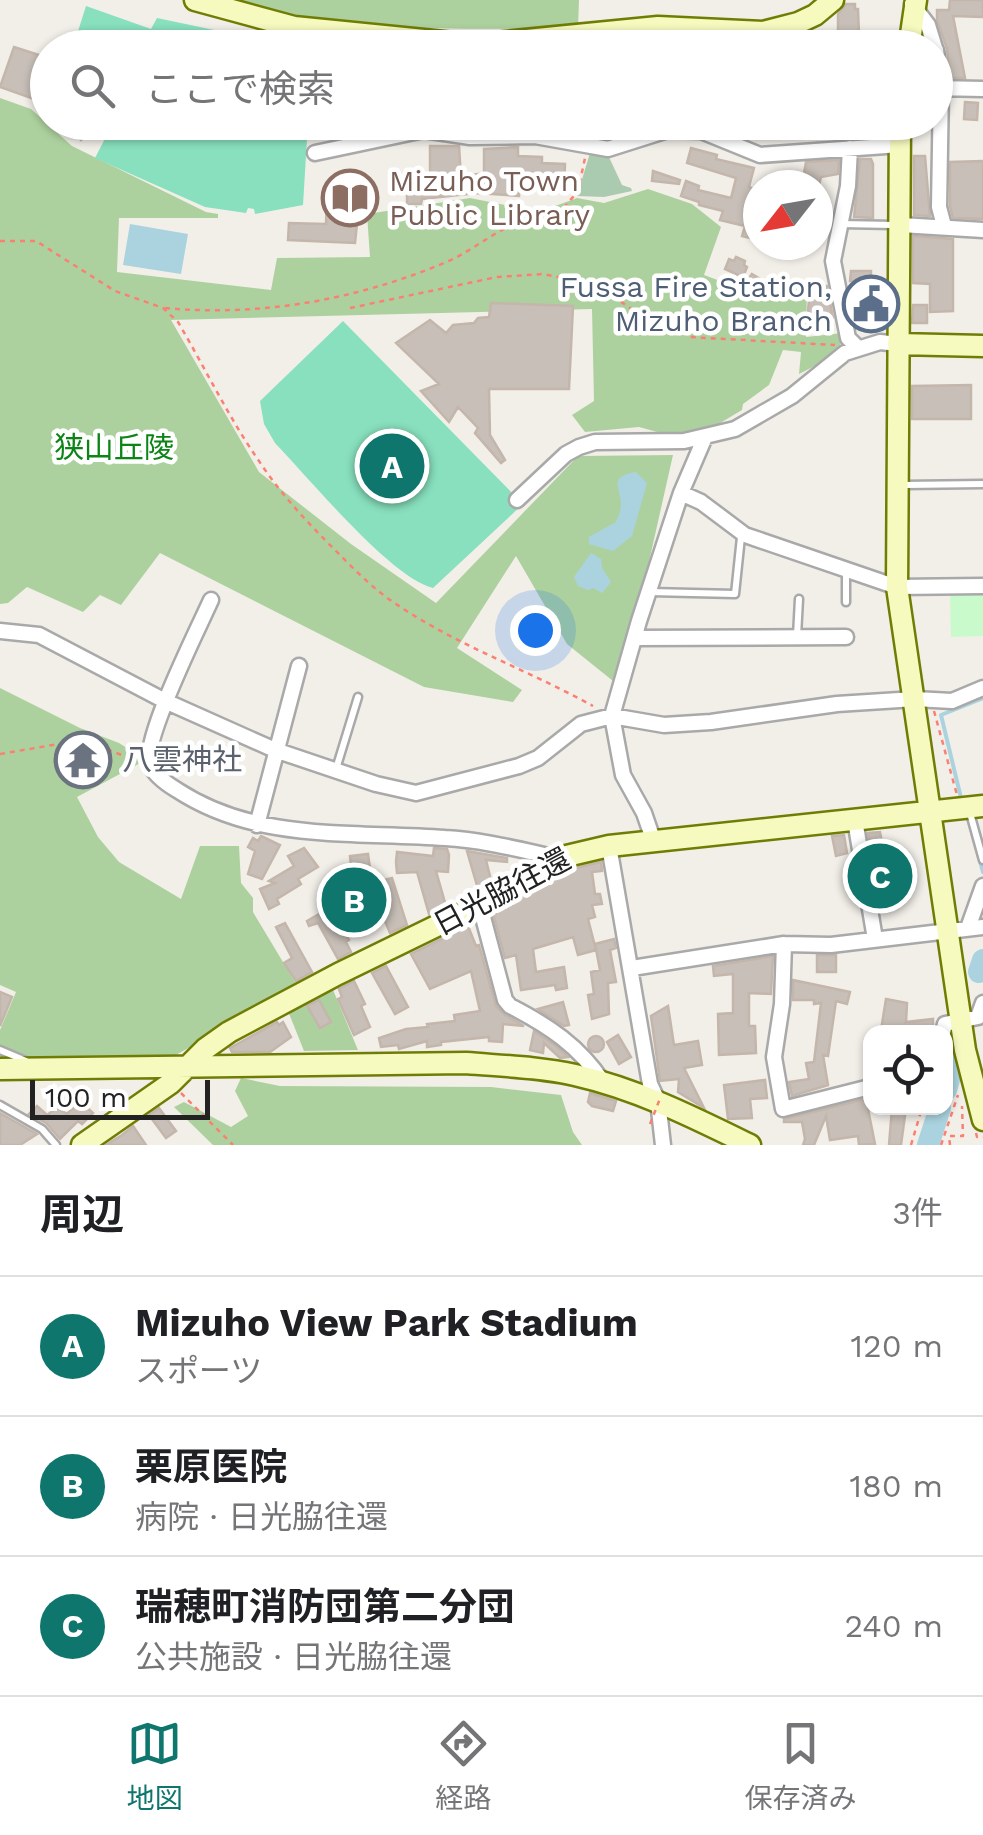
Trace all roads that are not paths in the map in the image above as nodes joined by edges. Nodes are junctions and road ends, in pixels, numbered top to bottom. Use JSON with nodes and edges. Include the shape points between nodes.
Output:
{"nodes":[{"id":1,"x":195,"y":0,"type":"edge"},
{"id":2,"x":832,"y":0,"type":"edge"},
{"id":3,"x":913,"y":2,"type":"edge"},
{"id":4,"x":324,"y":30,"type":"edge"},
{"id":5,"x":619,"y":30,"type":"edge"},
{"id":6,"x":676,"y":30,"type":"edge"},
{"id":7,"x":775,"y":30,"type":"edge"},
{"id":8,"x":911,"y":30,"type":"edge"},
{"id":9,"x":930,"y":30,"type":"edge"},
{"id":10,"x":953,"y":88,"type":"edge"},
{"id":11,"x":983,"y":89,"type":"edge"},
{"id":12,"x":379,"y":140,"type":"edge"},
{"id":13,"x":554,"y":140,"type":"edge"},
{"id":14,"x":638,"y":140,"type":"edge"},
{"id":15,"x":728,"y":140,"type":"edge"},
{"id":16,"x":900,"y":140,"type":"edge"},
{"id":17,"x":939,"y":140,"type":"edge"},
{"id":18,"x":900,"y":145,"type":"junction"},
{"id":19,"x":850,"y":148,"type":"junction"},
{"id":20,"x":315,"y":154,"type":"dead end"},
{"id":21,"x":840,"y":224,"type":"junction"},
{"id":22,"x":901,"y":225,"type":"junction"},
{"id":23,"x":944,"y":226,"type":"junction"},
{"id":24,"x":983,"y":230,"type":"edge"},
{"id":25,"x":898,"y":344,"type":"junction"},
{"id":26,"x":983,"y":346,"type":"edge"},
{"id":27,"x":857,"y":347,"type":"junction"},
{"id":28,"x":706,"y":438,"type":"junction"},
{"id":29,"x":983,"y":484,"type":"edge"},
{"id":30,"x":898,"y":485,"type":"junction"},
{"id":31,"x":681,"y":493,"type":"junction"},
{"id":32,"x":517,"y":500,"type":"dead end"},
{"id":33,"x":742,"y":533,"type":"junction"},
{"id":34,"x":846,"y":568,"type":"junction"},
{"id":35,"x":983,"y":586,"type":"edge"},
{"id":36,"x":897,"y":587,"type":"junction"},
{"id":37,"x":649,"y":592,"type":"junction"},
{"id":38,"x":799,"y":599,"type":"dead end"},
{"id":39,"x":211,"y":600,"type":"dead end"},
{"id":40,"x":846,"y":602,"type":"dead end"},
{"id":41,"x":0,"y":630,"type":"edge"},
{"id":42,"x":797,"y":637,"type":"junction"},
{"id":43,"x":846,"y":637,"type":"dead end"},
{"id":44,"x":634,"y":638,"type":"junction"},
{"id":45,"x":300,"y":666,"type":"dead end"},
{"id":46,"x":983,"y":688,"type":"edge"},
{"id":47,"x":358,"y":697,"type":"dead end"},
{"id":48,"x":923,"y":700,"type":"junction"},
{"id":49,"x":165,"y":702,"type":"junction"},
{"id":50,"x":612,"y":716,"type":"junction"},
{"id":51,"x":276,"y":750,"type":"junction"},
{"id":52,"x":336,"y":770,"type":"junction"},
{"id":53,"x":971,"y":807,"type":"edge"},
{"id":54,"x":931,"y":812,"type":"junction"},
{"id":55,"x":855,"y":820,"type":"junction"},
{"id":56,"x":257,"y":825,"type":"junction"},
{"id":57,"x":654,"y":842,"type":"junction"},
{"id":58,"x":608,"y":846,"type":"junction"},
{"id":59,"x":558,"y":858,"type":"junction"},
{"id":60,"x":983,"y":860,"type":"edge"},
{"id":61,"x":983,"y":886,"type":"edge"},
{"id":62,"x":480,"y":906,"type":"junction"},
{"id":63,"x":968,"y":928,"type":"edge"},
{"id":64,"x":875,"y":939,"type":"junction"},
{"id":65,"x":784,"y":944,"type":"junction"},
{"id":66,"x":632,"y":968,"type":"junction"},
{"id":67,"x":983,"y":1002,"type":"edge"},
{"id":68,"x":960,"y":1019,"type":"junction"},
{"id":69,"x":945,"y":1025,"type":"edge"},
{"id":70,"x":0,"y":1050,"type":"edge"},
{"id":71,"x":187,"y":1067,"type":"junction"},
{"id":72,"x":0,"y":1068,"type":"edge"},
{"id":73,"x":41,"y":1068,"type":"junction"},
{"id":74,"x":604,"y":1083,"type":"junction"},
{"id":75,"x":863,"y":1089,"type":"edge"},
{"id":76,"x":660,"y":1098,"type":"junction"},
{"id":77,"x":0,"y":1105,"type":"edge"},
{"id":78,"x":981,"y":1132,"type":"edge"},
{"id":79,"x":56,"y":1145,"type":"edge"},
{"id":80,"x":82,"y":1145,"type":"edge"},
{"id":81,"x":663,"y":1145,"type":"edge"},
{"id":82,"x":750,"y":1145,"type":"edge"}],
"edges":[{"from":1,"to":4,"type":"street"},
{"from":2,"to":7,"type":"street","via":[[815,15]]},
{"from":3,"to":8,"type":"street"},
{"from":3,"to":9,"type":"street"},
{"from":5,"to":6,"type":"street"},
{"from":10,"to":11,"type":"street"},
{"from":12,"to":20,"type":"street"},
{"from":13,"to":14,"type":"street","via":[[608,150]]},
{"from":15,"to":19,"type":"street","via":[[760,155]]},
{"from":16,"to":18,"type":"street"},
{"from":17,"to":23,"type":"street"},
{"from":18,"to":19,"type":"street"},
{"from":18,"to":22,"type":"street"},
{"from":19,"to":21,"type":"street"},
{"from":21,"to":22,"type":"lane"},
{"from":21,"to":27,"type":"street","via":[[833,262],[848,338]]},
{"from":22,"to":23,"type":"street"},
{"from":22,"to":25,"type":"street"},
{"from":23,"to":24,"type":"street"},
{"from":25,"to":26,"type":"street"},
{"from":25,"to":27,"type":"street"},
{"from":25,"to":30,"type":"street"},
{"from":27,"to":28,"type":"street","via":[[762,415]]},
{"from":28,"to":31,"type":"street"},
{"from":28,"to":32,"type":"street","via":[[579,446]]},
{"from":29,"to":30,"type":"lane"},
{"from":30,"to":36,"type":"street"},
{"from":31,"to":33,"type":"street"},
{"from":31,"to":37,"type":"street"},
{"from":33,"to":34,"type":"street"},
{"from":33,"to":37,"type":"lane","via":[[735,594]]},
{"from":34,"to":36,"type":"street"},
{"from":34,"to":40,"type":"lane"},
{"from":35,"to":36,"type":"street"},
{"from":36,"to":48,"type":"street"},
{"from":37,"to":44,"type":"street"},
{"from":38,"to":42,"type":"lane"},
{"from":39,"to":49,"type":"street"},
{"from":41,"to":49,"type":"street","via":[[39,635]]},
{"from":42,"to":43,"type":"street"},
{"from":42,"to":44,"type":"street"},
{"from":44,"to":50,"type":"street"},
{"from":45,"to":51,"type":"street"},
{"from":46,"to":48,"type":"street","via":[[952,702]]},
{"from":47,"to":52,"type":"lane"},
{"from":48,"to":50,"type":"street","via":[[676,725]]},
{"from":48,"to":54,"type":"street"},
{"from":49,"to":51,"type":"street"},
{"from":49,"to":56,"type":"street","via":[[150,766],[186,796]]},
{"from":50,"to":52,"type":"street","via":[[581,724],[519,766],[416,793]]},
{"from":50,"to":57,"type":"street","via":[[624,774]]},
{"from":51,"to":52,"type":"street"},
{"from":51,"to":56,"type":"street"},
{"from":53,"to":54,"type":"street","name":"日光脇往還"},
{"from":53,"to":60,"type":"lane"},
{"from":54,"to":55,"type":"street","name":"日光脇往還"},
{"from":54,"to":63,"type":"street"},
{"from":55,"to":57,"type":"street","name":"日光脇往還"},
{"from":55,"to":64,"type":"street"},
{"from":56,"to":59,"type":"street","via":[[446,838]]},
{"from":57,"to":58,"type":"street","name":"日光脇往還"},
{"from":58,"to":59,"type":"street","name":"日光脇往還"},
{"from":58,"to":66,"type":"street"},
{"from":59,"to":62,"type":"street","name":"日光脇往還"},
{"from":61,"to":63,"type":"street"},
{"from":62,"to":71,"type":"street","name":"日光脇往還","via":[[229,1032]]},
{"from":62,"to":74,"type":"street","via":[[510,1006],[570,1042]]},
{"from":63,"to":64,"type":"street"},
{"from":63,"to":68,"type":"street"},
{"from":64,"to":65,"type":"street"},
{"from":65,"to":66,"type":"street"},
{"from":65,"to":75,"type":"street","via":[[774,1057],[783,1109]]},
{"from":66,"to":76,"type":"street","via":[[650,1084]]},
{"from":67,"to":68,"type":"street","via":[[978,1017]]},
{"from":68,"to":69,"type":"street"},
{"from":68,"to":78,"type":"street"},
{"from":70,"to":73,"type":"lane"},
{"from":71,"to":73,"type":"street"},
{"from":71,"to":74,"type":"street","via":[[466,1063]]},
{"from":71,"to":80,"type":"street","name":"日光脇往還"},
{"from":72,"to":73,"type":"street"},
{"from":74,"to":76,"type":"street"},
{"from":76,"to":81,"type":"street"},
{"from":76,"to":82,"type":"street"},
{"from":77,"to":79,"type":"lane"}]}
